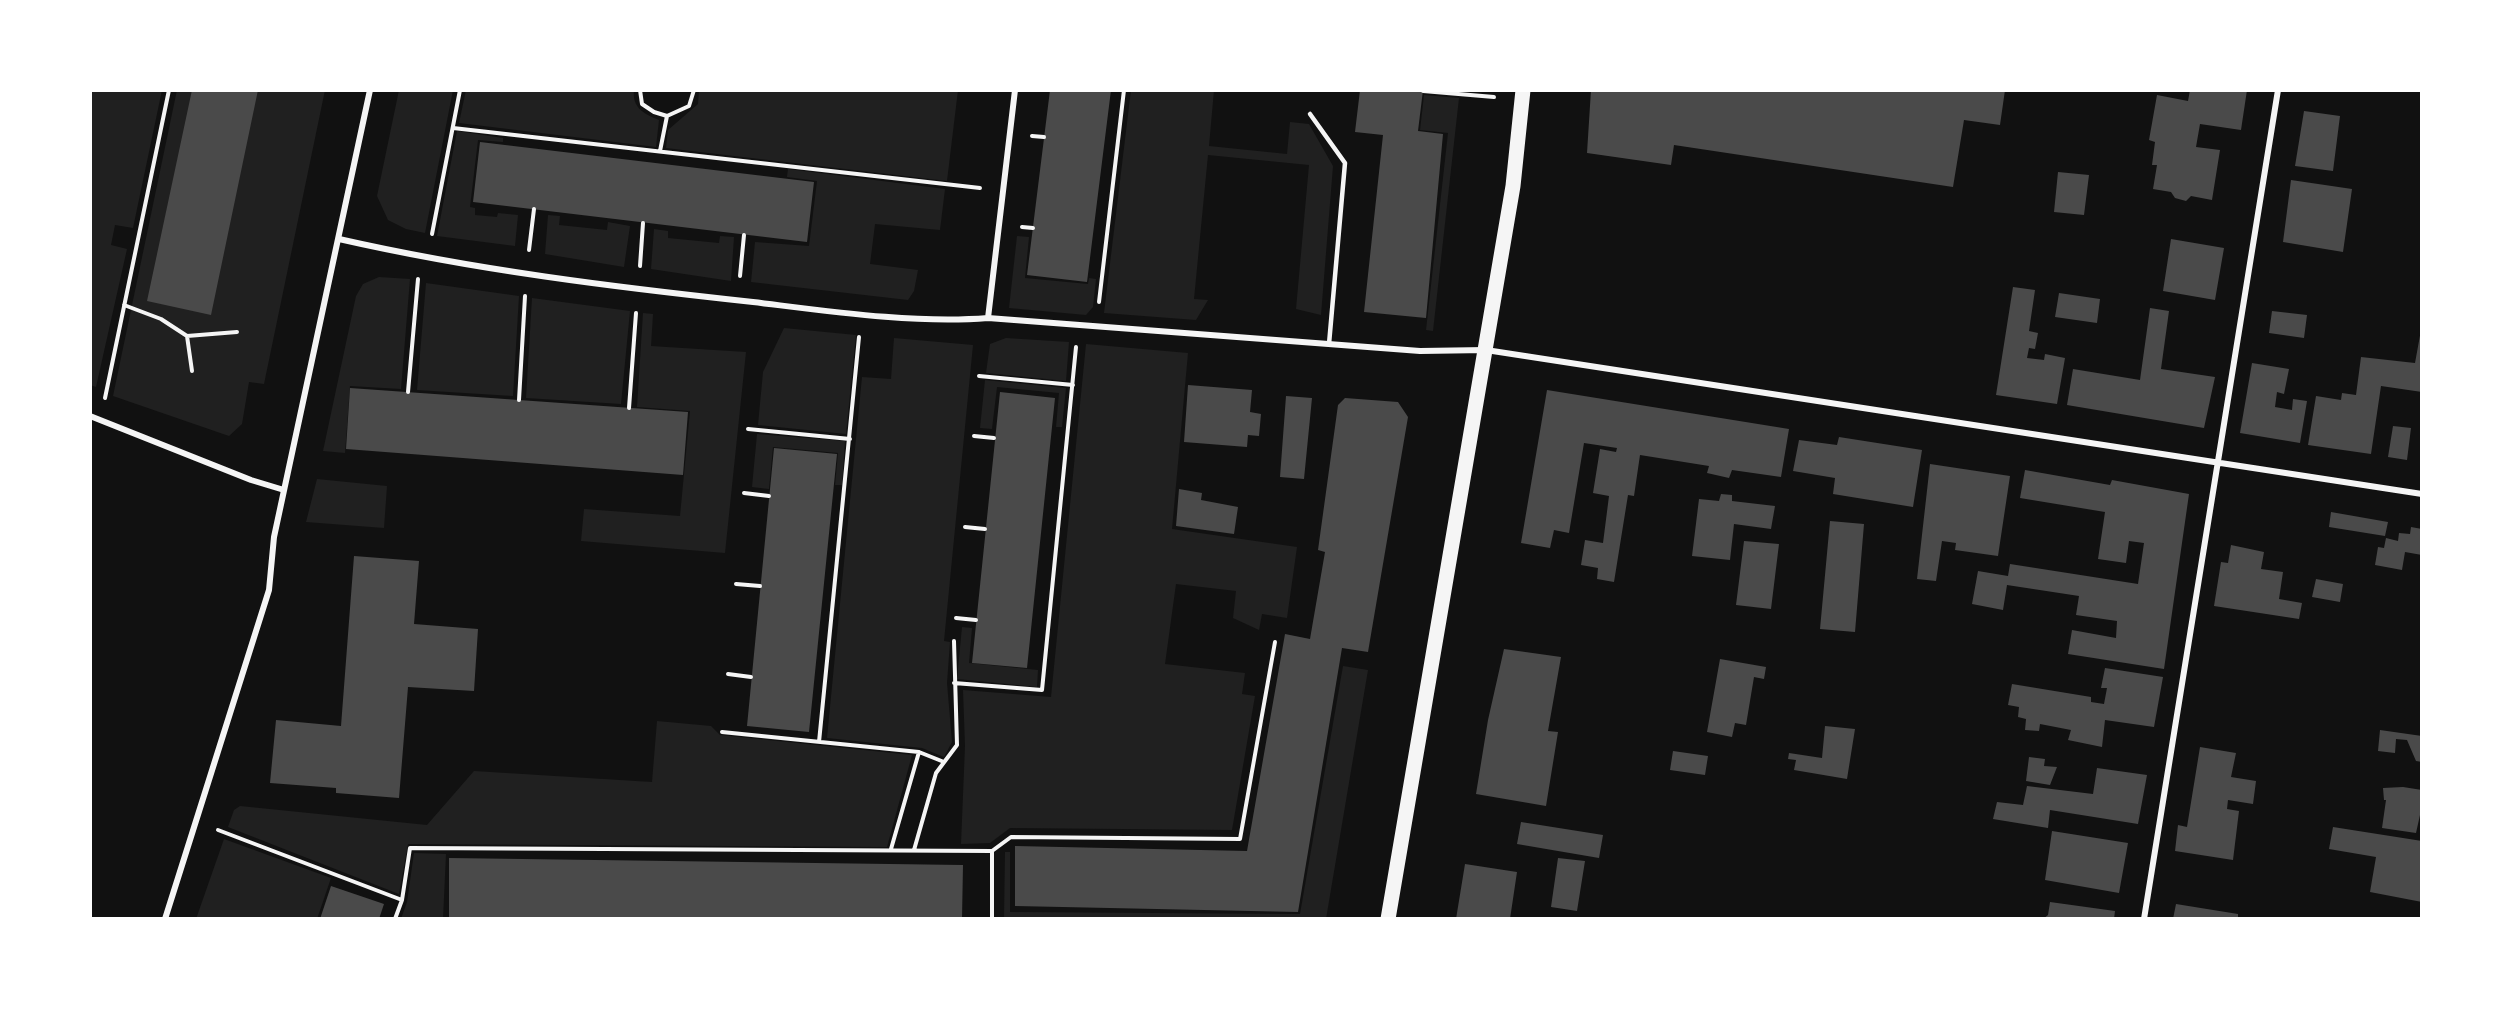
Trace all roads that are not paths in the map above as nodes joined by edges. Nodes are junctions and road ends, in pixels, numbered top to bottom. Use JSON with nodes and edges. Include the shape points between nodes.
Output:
{"nodes":[{"id":1,"x":370,"y":90,"type":"edge"},
{"id":2,"x":1015,"y":90,"type":"edge"},
{"id":3,"x":2278,"y":90,"type":"edge"},
{"id":4,"x":1522,"y":95,"type":"edge"},
{"id":5,"x":1310,"y":114,"type":"dead end"},
{"id":6,"x":339,"y":239,"type":"junction"},
{"id":7,"x":988,"y":318,"type":"junction"},
{"id":8,"x":1329,"y":344,"type":"junction"},
{"id":9,"x":1486,"y":350,"type":"junction"},
{"id":10,"x":90,"y":416,"type":"edge"},
{"id":11,"x":2219,"y":461,"type":"junction"},
{"id":12,"x":284,"y":490,"type":"junction"},
{"id":13,"x":2422,"y":494,"type":"edge"},
{"id":14,"x":165,"y":919,"type":"edge"},
{"id":15,"x":1388,"y":919,"type":"edge"},
{"id":16,"x":2144,"y":919,"type":"edge"}],
"edges":[{"from":1,"to":6,"type":"street"},
{"from":2,"to":7,"type":"street"},
{"from":3,"to":11,"type":"street"},
{"from":4,"to":9,"type":"main road","via":[[1513,186]]},
{"from":5,"to":8,"type":"lane","via":[[1345,163]]},
{"from":6,"to":7,"type":"street","via":[[424,257],[638,289],[861,314]]},
{"from":6,"to":12,"type":"street"},
{"from":7,"to":8,"type":"street"},
{"from":8,"to":9,"type":"street","via":[[1420,351]]},
{"from":9,"to":11,"type":"street"},
{"from":9,"to":15,"type":"main road"},
{"from":10,"to":12,"type":"street"},
{"from":11,"to":13,"type":"street"},
{"from":11,"to":16,"type":"street"},
{"from":12,"to":14,"type":"street","via":[[269,590]]}]}
